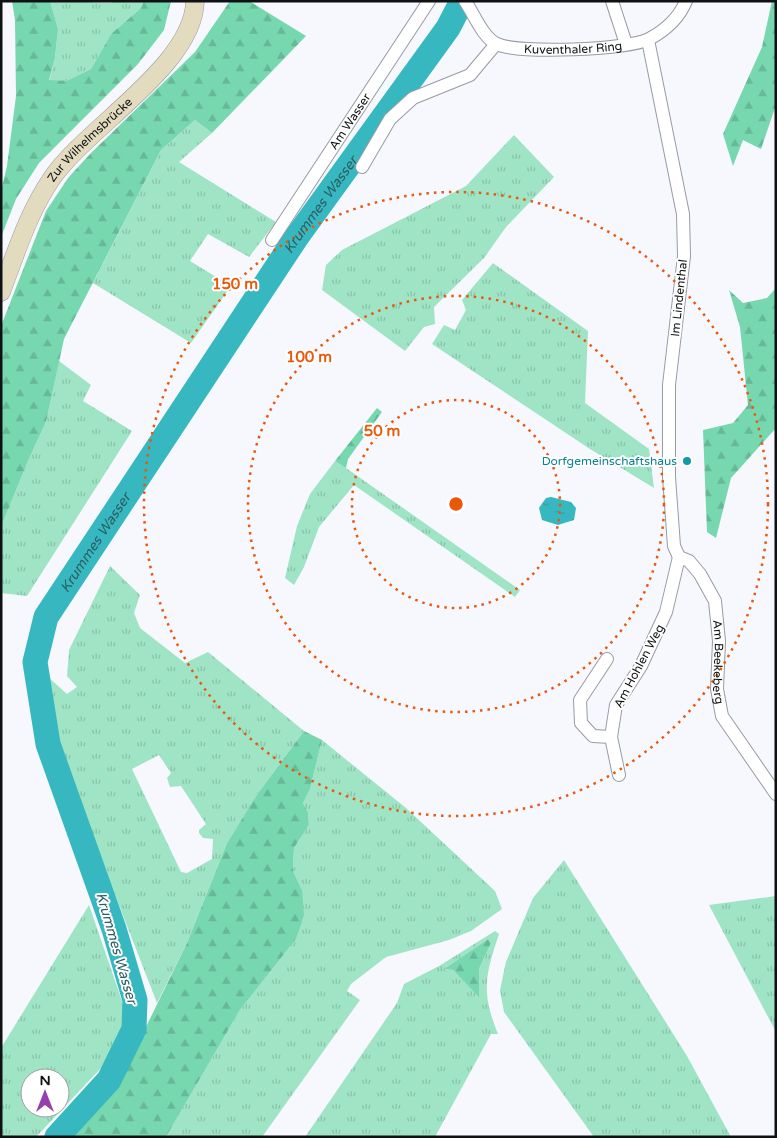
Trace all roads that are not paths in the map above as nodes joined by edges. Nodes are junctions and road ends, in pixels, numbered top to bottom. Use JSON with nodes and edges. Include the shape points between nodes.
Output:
{"nodes":[{"id":1,"x":195,"y":1,"type":"edge"},
{"id":2,"x":429,"y":1,"type":"edge"},
{"id":3,"x":612,"y":1,"type":"edge"},
{"id":4,"x":686,"y":1,"type":"edge"},
{"id":5,"x":469,"y":6,"type":"edge"},
{"id":6,"x":648,"y":40,"type":"junction"},
{"id":7,"x":496,"y":44,"type":"junction"},
{"id":8,"x":626,"y":44,"type":"junction"},
{"id":9,"x":362,"y":167,"type":"dead end"},
{"id":10,"x":272,"y":240,"type":"dead end"},
{"id":11,"x":1,"y":292,"type":"edge"},
{"id":12,"x":679,"y":557,"type":"junction"},
{"id":13,"x":607,"y":659,"type":"dead end"},
{"id":14,"x":611,"y":737,"type":"junction"},
{"id":15,"x":619,"y":775,"type":"dead end"},
{"id":16,"x":776,"y":794,"type":"edge"}],
"edges":[{"from":1,"to":11,"type":"street","name":"Zur Wilhelmsbrücke","via":[[188,31],[164,64],[52,177],[32,212]]},
{"from":2,"to":10,"type":"street","name":"Am Wasser"},
{"from":3,"to":8,"type":"street"},
{"from":4,"to":6,"type":"street","name":"Kuventhaler Ring","via":[[683,10],[667,28]]},
{"from":5,"to":7,"type":"street"},
{"from":6,"to":8,"type":"street","name":"Kuventhaler Ring"},
{"from":6,"to":12,"type":"street","name":"Im Lindenthal","via":[[683,214],[684,256],[669,385],[669,478],[674,546]]},
{"from":7,"to":8,"type":"street","name":"Kuventhaler Ring","via":[[509,48],[565,50]]},
{"from":7,"to":9,"type":"street","via":[[470,75],[413,98],[390,119]]},
{"from":12,"to":14,"type":"street","name":"Am Hohlen Weg","via":[[666,612],[641,666],[616,705]]},
{"from":12,"to":16,"type":"street","name":"Am Beekeberg","via":[[689,561],[700,574],[715,601],[719,641],[717,689],[722,716]]},
{"from":13,"to":14,"type":"street","via":[[580,700],[581,723],[592,736]]},
{"from":14,"to":15,"type":"street","name":"Am Hohlen Weg"}]}
